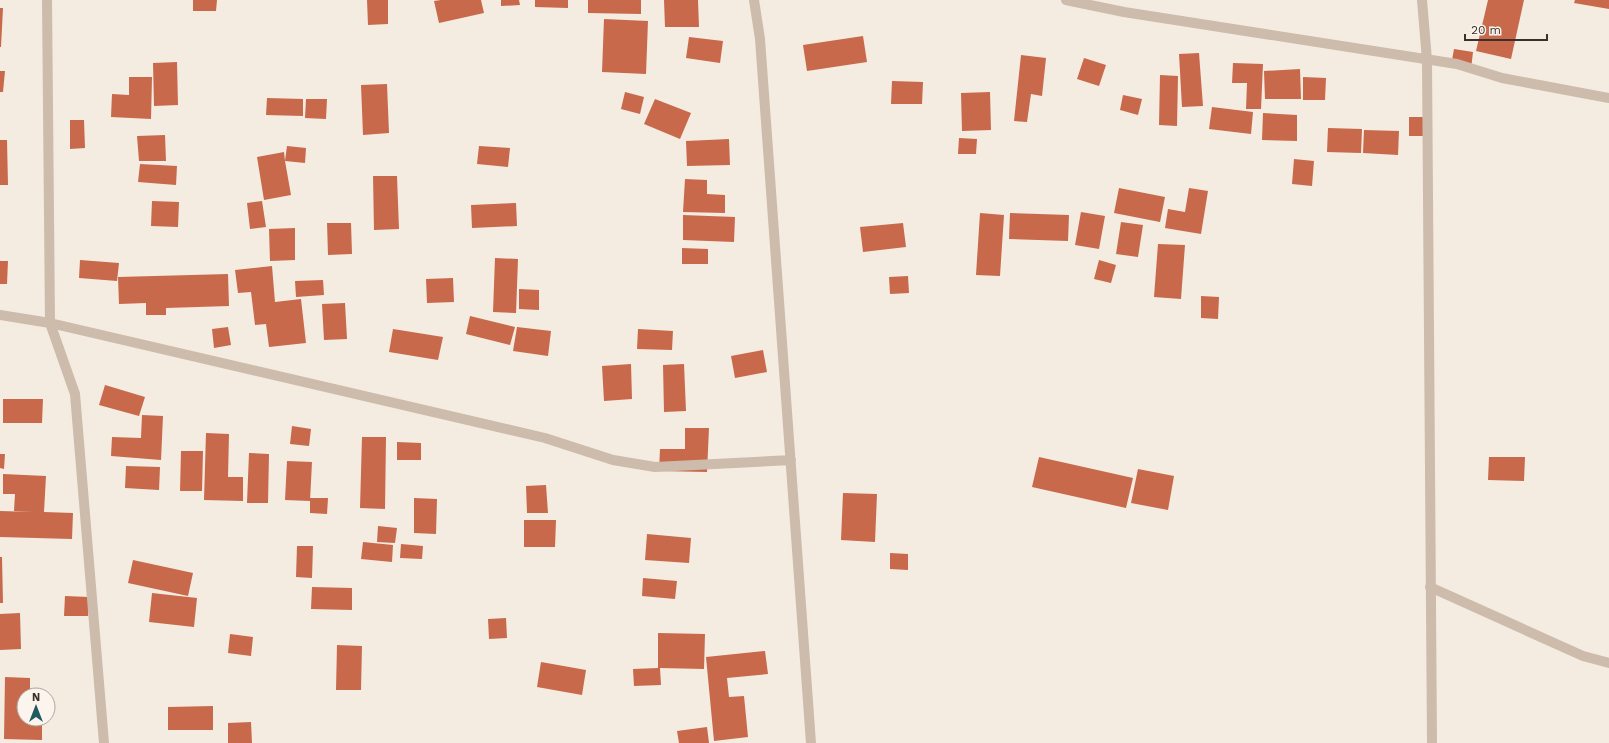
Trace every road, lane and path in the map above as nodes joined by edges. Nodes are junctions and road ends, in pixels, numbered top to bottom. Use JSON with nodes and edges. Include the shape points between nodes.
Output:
{"nodes":[{"id":1,"x":47,"y":0,"type":"edge"},
{"id":2,"x":754,"y":0,"type":"edge"},
{"id":3,"x":1066,"y":0,"type":"edge"},
{"id":4,"x":1422,"y":0,"type":"edge"},
{"id":5,"x":1427,"y":60,"type":"junction"},
{"id":6,"x":1609,"y":98,"type":"edge"},
{"id":7,"x":0,"y":315,"type":"edge"},
{"id":8,"x":50,"y":323,"type":"junction"},
{"id":9,"x":791,"y":460,"type":"junction"},
{"id":10,"x":1430,"y":587,"type":"junction"},
{"id":11,"x":1609,"y":663,"type":"edge"},
{"id":12,"x":104,"y":743,"type":"edge"},
{"id":13,"x":811,"y":743,"type":"edge"},
{"id":14,"x":1432,"y":743,"type":"edge"}],
"edges":[{"from":1,"to":8,"type":"street"},
{"from":2,"to":9,"type":"street","via":[[760,39]]},
{"from":3,"to":5,"type":"street","via":[[1124,12]]},
{"from":4,"to":5,"type":"street"},
{"from":5,"to":6,"type":"street","via":[[1457,64],[1502,78]]},
{"from":5,"to":10,"type":"street"},
{"from":7,"to":8,"type":"street"},
{"from":8,"to":9,"type":"street","via":[[545,438],[620,461],[655,467]]},
{"from":8,"to":12,"type":"street","via":[[74,394]]},
{"from":9,"to":13,"type":"street"},
{"from":10,"to":11,"type":"street","via":[[1583,656]]},
{"from":10,"to":14,"type":"street"}]}
